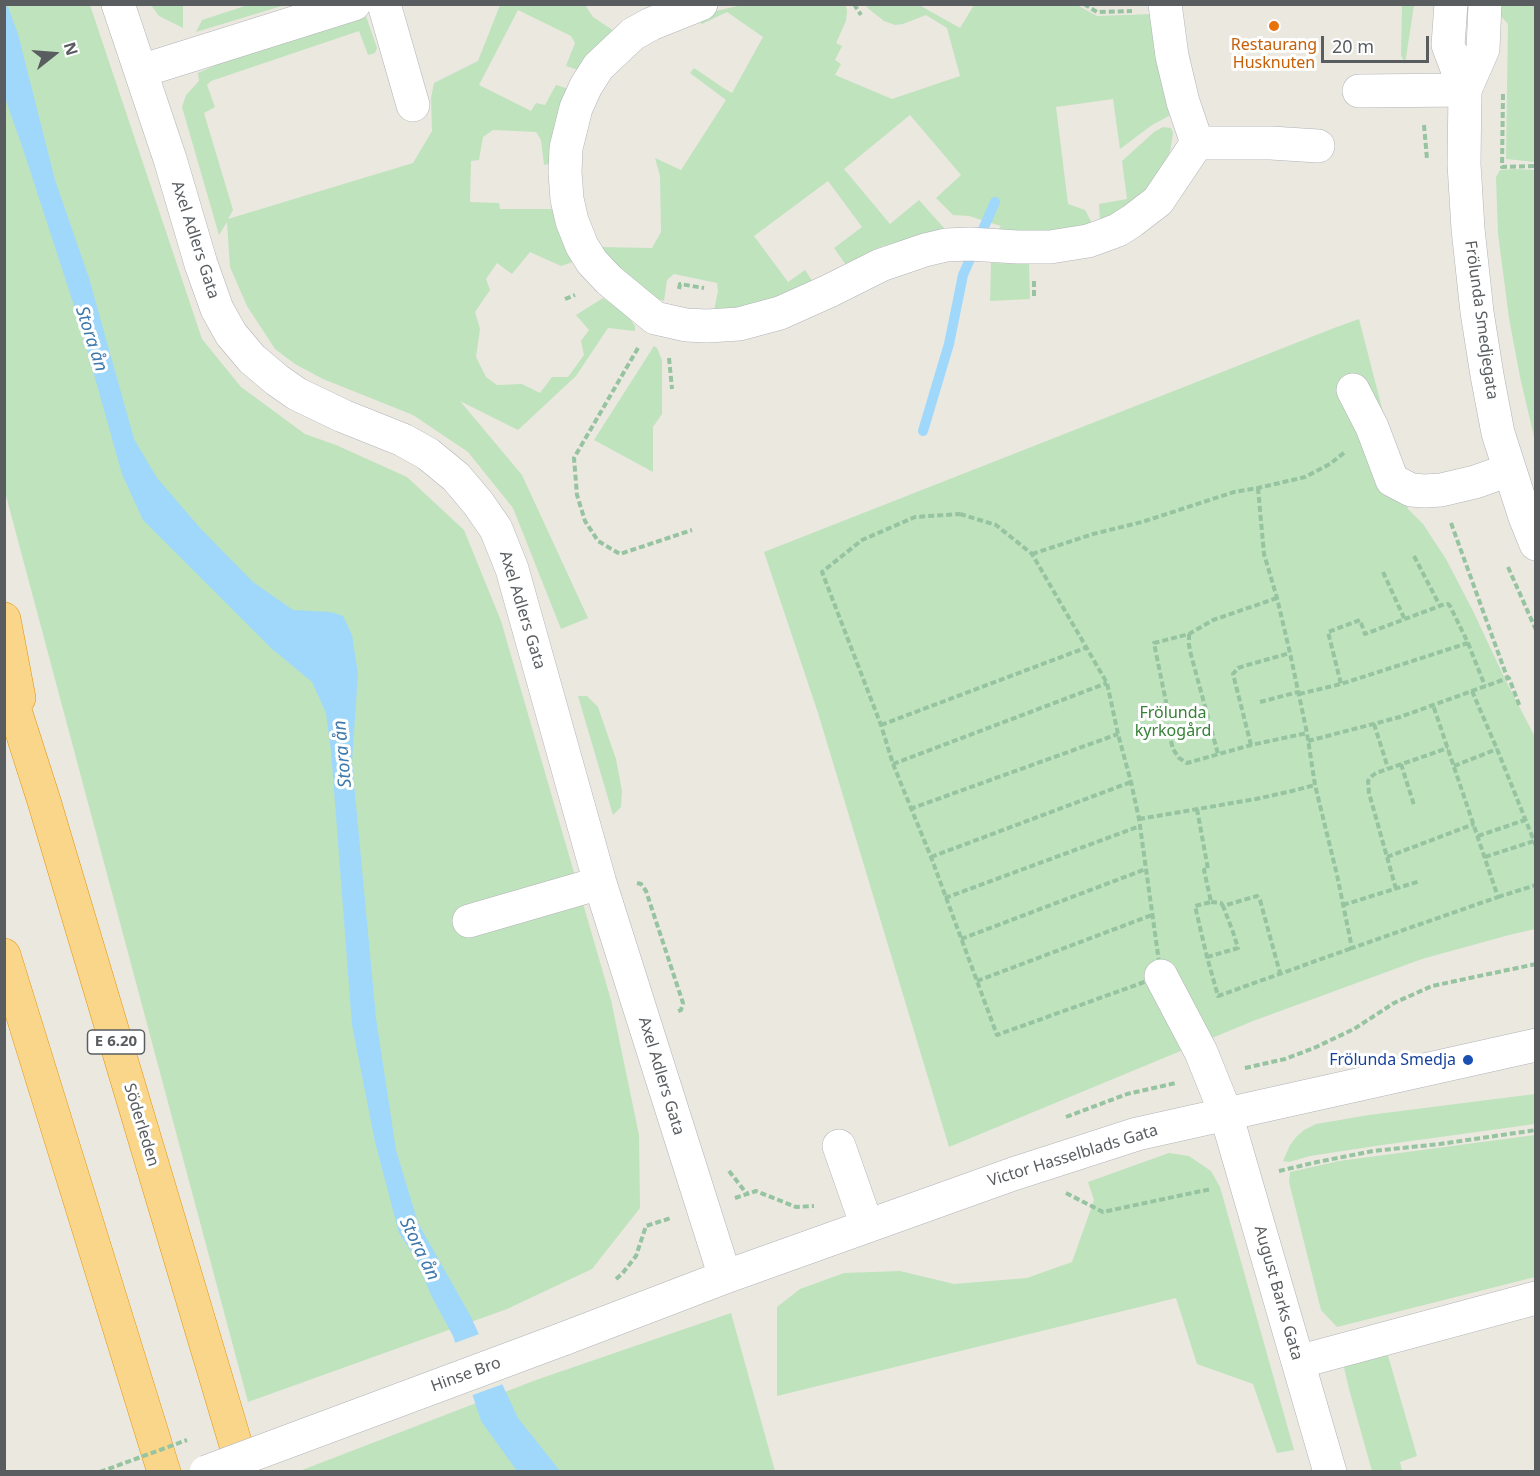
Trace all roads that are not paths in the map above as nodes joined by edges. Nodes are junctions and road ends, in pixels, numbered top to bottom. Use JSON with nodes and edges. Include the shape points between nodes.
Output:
{"nodes":[{"id":1,"x":118,"y":4,"type":"edge"},
{"id":2,"x":354,"y":4,"type":"edge"},
{"id":3,"x":384,"y":4,"type":"edge"},
{"id":4,"x":701,"y":4,"type":"edge"},
{"id":5,"x":1451,"y":4,"type":"edge"},
{"id":6,"x":1485,"y":4,"type":"edge"},
{"id":7,"x":1165,"y":6,"type":"edge"},
{"id":8,"x":141,"y":71,"type":"junction"},
{"id":9,"x":1465,"y":90,"type":"junction"},
{"id":10,"x":1359,"y":91,"type":"dead end"},
{"id":11,"x":413,"y":105,"type":"dead end"},
{"id":12,"x":1197,"y":143,"type":"junction"},
{"id":13,"x":1318,"y":146,"type":"dead end"},
{"id":14,"x":1353,"y":390,"type":"dead end"},
{"id":15,"x":1509,"y":470,"type":"junction"},
{"id":16,"x":1536,"y":544,"type":"edge"},
{"id":17,"x":4,"y":619,"type":"edge"},
{"id":18,"x":4,"y":676,"type":"edge"},
{"id":19,"x":30,"y":756,"type":"junction"},
{"id":20,"x":600,"y":883,"type":"junction"},
{"id":21,"x":469,"y":921,"type":"dead end"},
{"id":22,"x":4,"y":955,"type":"edge"},
{"id":23,"x":1161,"y":976,"type":"road end"},
{"id":24,"x":1536,"y":1045,"type":"edge"},
{"id":25,"x":1226,"y":1114,"type":"junction"},
{"id":26,"x":839,"y":1146,"type":"dead end"},
{"id":27,"x":867,"y":1226,"type":"junction"},
{"id":28,"x":725,"y":1277,"type":"junction"},
{"id":29,"x":1536,"y":1298,"type":"edge"},
{"id":30,"x":1298,"y":1362,"type":"junction"},
{"id":31,"x":164,"y":1472,"type":"edge"},
{"id":32,"x":206,"y":1472,"type":"edge"},
{"id":33,"x":244,"y":1472,"type":"edge"},
{"id":34,"x":1330,"y":1472,"type":"edge"}],
"edges":[{"from":1,"to":8,"type":"street","name":"Axel Adlers Gata"},
{"from":2,"to":8,"type":"street"},
{"from":3,"to":11,"type":"street"},
{"from":4,"to":12,"type":"street","via":[[633,34],[598,67],[576,108],[566,148],[567,199],[582,246],[609,280],[655,318],[686,325],[739,324],[780,313],[881,265],[946,245],[1050,247],[1088,241],[1118,230],[1158,201]]},
{"from":5,"to":9,"type":"street","name":"Frölunda Smedjegata","via":[[1448,45]]},
{"from":6,"to":9,"type":"street","name":"Frölunda Smedjegata","via":[[1483,49]]},
{"from":7,"to":12,"type":"street","via":[[1183,102]]},
{"from":8,"to":20,"type":"street","name":"Axel Adlers Gata","via":[[201,264],[217,309],[231,334],[252,359],[297,394],[428,454],[456,477],[496,529],[512,569]]},
{"from":9,"to":10,"type":"street"},
{"from":9,"to":15,"type":"street","name":"Frölunda Smedjegata","via":[[1464,164],[1477,312],[1498,433]]},
{"from":12,"to":13,"type":"street"},
{"from":14,"to":15,"type":"street","via":[[1392,480],[1411,490],[1441,490]]},
{"from":15,"to":16,"type":"street","name":"Frölunda Smedjegata"},
{"from":17,"to":19,"type":"highway"},
{"from":18,"to":19,"type":"highway","name":"Söderleden","number":"E 6.20"},
{"from":19,"to":33,"type":"highway","name":"Söderleden","number":"E 6.20"},
{"from":20,"to":21,"type":"street"},
{"from":20,"to":28,"type":"street","name":"Axel Adlers Gata"},
{"from":22,"to":31,"type":"highway"},
{"from":23,"to":25,"type":"street","name":"August Barks Gata","via":[[1201,1052]]},
{"from":24,"to":25,"type":"street","name":"Victor Hasselblads Gata"},
{"from":25,"to":27,"type":"street","name":"Victor Hasselblads Gata","via":[[1137,1134]]},
{"from":25,"to":30,"type":"street","name":"August Barks Gata"},
{"from":26,"to":27,"type":"street"},
{"from":27,"to":28,"type":"street","name":"Victor Hasselblads Gata"},
{"from":28,"to":32,"type":"street","name":"Hinse Bro","bridge":true},
{"from":29,"to":30,"type":"street"},
{"from":30,"to":34,"type":"street","name":"August Barks Gata"}]}
